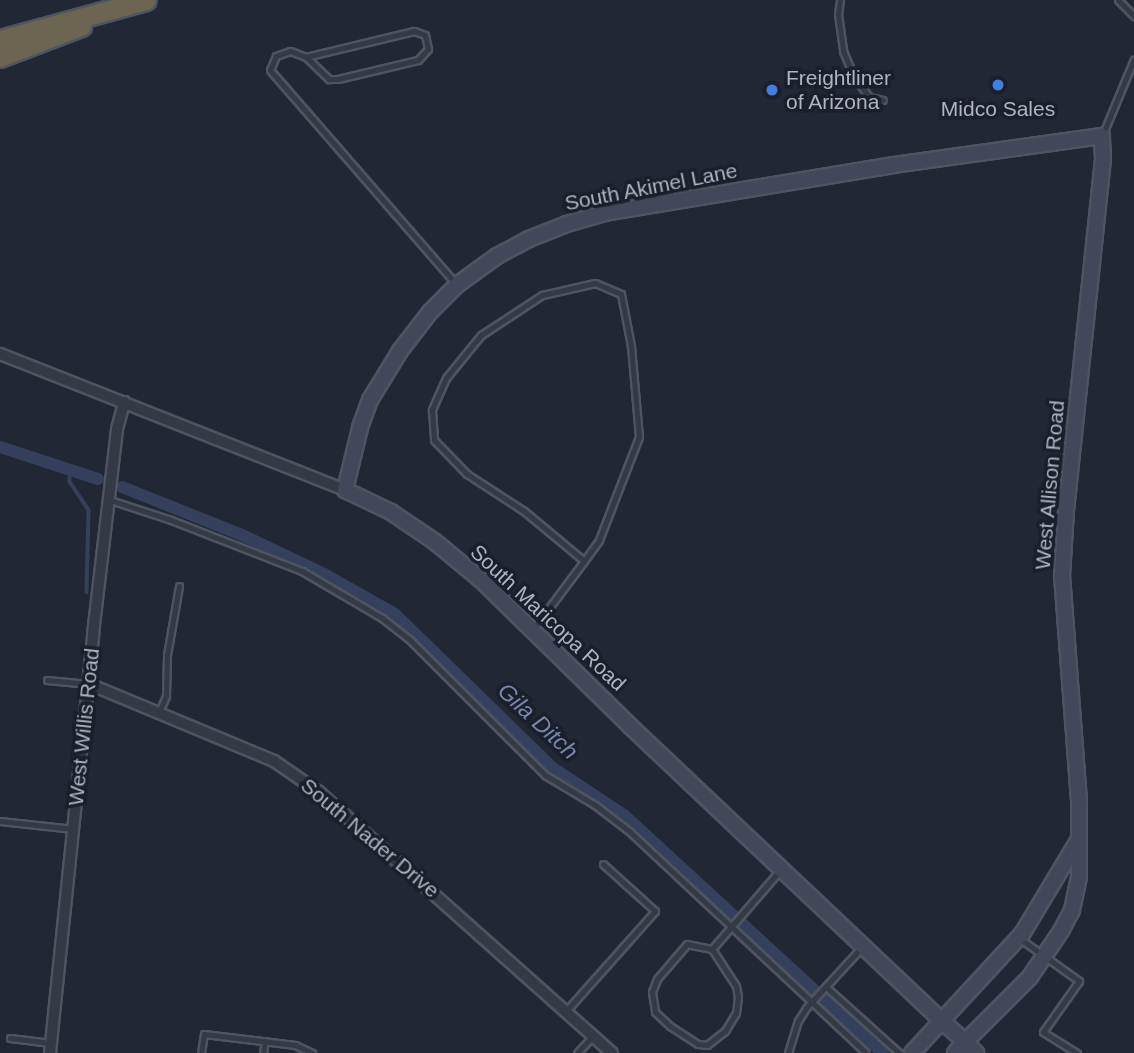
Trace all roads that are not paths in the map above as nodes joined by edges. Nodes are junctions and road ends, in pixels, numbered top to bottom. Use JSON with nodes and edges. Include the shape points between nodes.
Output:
{"nodes":[{"id":1,"x":840,"y":0,"type":"edge"},
{"id":2,"x":1118,"y":0,"type":"edge"},
{"id":3,"x":143,"y":1,"type":"edge"},
{"id":4,"x":1134,"y":16,"type":"edge"},
{"id":5,"x":0,"y":40,"type":"edge"},
{"id":6,"x":0,"y":57,"type":"edge"},
{"id":7,"x":306,"y":57,"type":"junction"},
{"id":8,"x":1134,"y":59,"type":"edge"},
{"id":9,"x":883,"y":100,"type":"dead end"},
{"id":10,"x":1102,"y":136,"type":"junction"},
{"id":11,"x":457,"y":285,"type":"junction"},
{"id":12,"x":0,"y":354,"type":"edge"},
{"id":13,"x":124,"y":402,"type":"junction"},
{"id":14,"x":345,"y":490,"type":"junction"},
{"id":15,"x":110,"y":500,"type":"junction"},
{"id":16,"x":584,"y":561,"type":"junction"},
{"id":17,"x":179,"y":586,"type":"dead end"},
{"id":18,"x":532,"y":630,"type":"junction"},
{"id":19,"x":47,"y":680,"type":"dead end"},
{"id":20,"x":89,"y":684,"type":"junction"},
{"id":21,"x":159,"y":714,"type":"junction"},
{"id":22,"x":0,"y":821,"type":"edge"},
{"id":23,"x":74,"y":829,"type":"junction"},
{"id":24,"x":1079,"y":839,"type":"junction"},
{"id":25,"x":603,"y":864,"type":"dead end"},
{"id":26,"x":781,"y":869,"type":"junction"},
{"id":27,"x":731,"y":926,"type":"junction"},
{"id":28,"x":1019,"y":938,"type":"junction"},
{"id":29,"x":864,"y":946,"type":"junction"},
{"id":30,"x":712,"y":948,"type":"junction"},
{"id":31,"x":1043,"y":957,"type":"junction"},
{"id":32,"x":826,"y":987,"type":"junction"},
{"id":33,"x":813,"y":1001,"type":"junction"},
{"id":34,"x":566,"y":1011,"type":"junction"},
{"id":35,"x":943,"y":1021,"type":"junction"},
{"id":36,"x":593,"y":1036,"type":"junction"},
{"id":37,"x":9,"y":1038,"type":"dead end"},
{"id":38,"x":265,"y":1041,"type":"junction"},
{"id":39,"x":51,"y":1048,"type":"edge"},
{"id":40,"x":965,"y":1049,"type":"edge"},
{"id":41,"x":201,"y":1053,"type":"edge"},
{"id":42,"x":263,"y":1053,"type":"edge"},
{"id":43,"x":312,"y":1053,"type":"edge"},
{"id":44,"x":577,"y":1053,"type":"edge"},
{"id":45,"x":612,"y":1053,"type":"edge"},
{"id":46,"x":788,"y":1053,"type":"edge"},
{"id":47,"x":866,"y":1053,"type":"edge"},
{"id":48,"x":899,"y":1053,"type":"edge"},
{"id":49,"x":912,"y":1053,"type":"edge"},
{"id":50,"x":1077,"y":1053,"type":"edge"}],
"edges":[{"from":1,"to":9,"type":"lane","via":[[843,51],[853,75],[869,97]]},
{"from":2,"to":4,"type":"lane"},
{"from":3,"to":5,"type":"highway"},
{"from":3,"to":6,"type":"highway"},
{"from":7,"to":7,"type":"lane","via":[[414,31],[425,35],[428,49],[418,60],[338,79],[329,79]]},
{"from":7,"to":11,"type":"lane","via":[[299,51],[276,56],[270,70]]},
{"from":8,"to":10,"type":"lane"},
{"from":10,"to":11,"type":"street","name":"South Akimel Lane","via":[[605,213],[529,239]]},
{"from":10,"to":24,"type":"street","name":"West Allison Road","via":[[1062,576]]},
{"from":11,"to":14,"type":"street","name":"South Akimel Lane","via":[[400,351],[370,400]]},
{"from":12,"to":13,"type":"street","name":"South Maricopa Road"},
{"from":13,"to":14,"type":"street","name":"South Maricopa Road"},
{"from":13,"to":15,"type":"street","name":"West Willis Road"},
{"from":14,"to":18,"type":"street","name":"South Maricopa Road","via":[[391,512],[434,541]]},
{"from":15,"to":20,"type":"street","name":"West Willis Road"},
{"from":15,"to":27,"type":"lane","via":[[302,571],[382,618],[410,640],[545,775],[608,814]]},
{"from":16,"to":16,"type":"lane","via":[[599,540],[639,437],[621,294],[595,283],[542,295],[481,335],[446,378],[432,410],[434,440],[467,474],[524,511]]},
{"from":16,"to":18,"type":"lane"},
{"from":17,"to":21,"type":"lane","via":[[167,655],[166,696]]},
{"from":18,"to":26,"type":"street","name":"South Maricopa Road"},
{"from":19,"to":20,"type":"lane"},
{"from":20,"to":21,"type":"street","name":"South Nader Drive"},
{"from":20,"to":23,"type":"street","name":"West Willis Road"},
{"from":21,"to":34,"type":"street","name":"South Nader Drive","via":[[274,761],[319,792]]},
{"from":22,"to":23,"type":"lane"},
{"from":23,"to":39,"type":"street","name":"West Willis Road"},
{"from":24,"to":28,"type":"street"},
{"from":24,"to":31,"type":"street","name":"West Allison Road","via":[[1080,869],[1072,909]]},
{"from":25,"to":34,"type":"lane","via":[[655,911]]},
{"from":26,"to":27,"type":"lane"},
{"from":26,"to":29,"type":"street","name":"South Maricopa Road"},
{"from":27,"to":30,"type":"lane"},
{"from":27,"to":33,"type":"lane"},
{"from":28,"to":31,"type":"lane"},
{"from":28,"to":35,"type":"street"},
{"from":29,"to":32,"type":"lane"},
{"from":29,"to":35,"type":"street","name":"South Maricopa Road"},
{"from":30,"to":30,"type":"lane","via":[[738,997],[736,1013],[725,1031],[708,1045],[698,1044],[670,1026],[651,1002],[657,979],[687,944]]},
{"from":31,"to":40,"type":"street","name":"West Allison Road"},
{"from":31,"to":50,"type":"lane","via":[[1079,981],[1043,1032]]},
{"from":32,"to":33,"type":"lane"},
{"from":32,"to":48,"type":"lane"},
{"from":33,"to":46,"type":"lane","via":[[798,1021]]},
{"from":33,"to":47,"type":"lane"},
{"from":34,"to":36,"type":"street","name":"South Nader Drive"},
{"from":35,"to":40,"type":"street","name":"South Maricopa Road"},
{"from":35,"to":49,"type":"street"},
{"from":36,"to":44,"type":"lane"},
{"from":36,"to":45,"type":"street","name":"South Nader Drive"},
{"from":37,"to":39,"type":"lane"},
{"from":38,"to":41,"type":"lane","via":[[204,1034]]},
{"from":38,"to":42,"type":"lane"},
{"from":38,"to":43,"type":"lane","via":[[295,1045]]}]}
